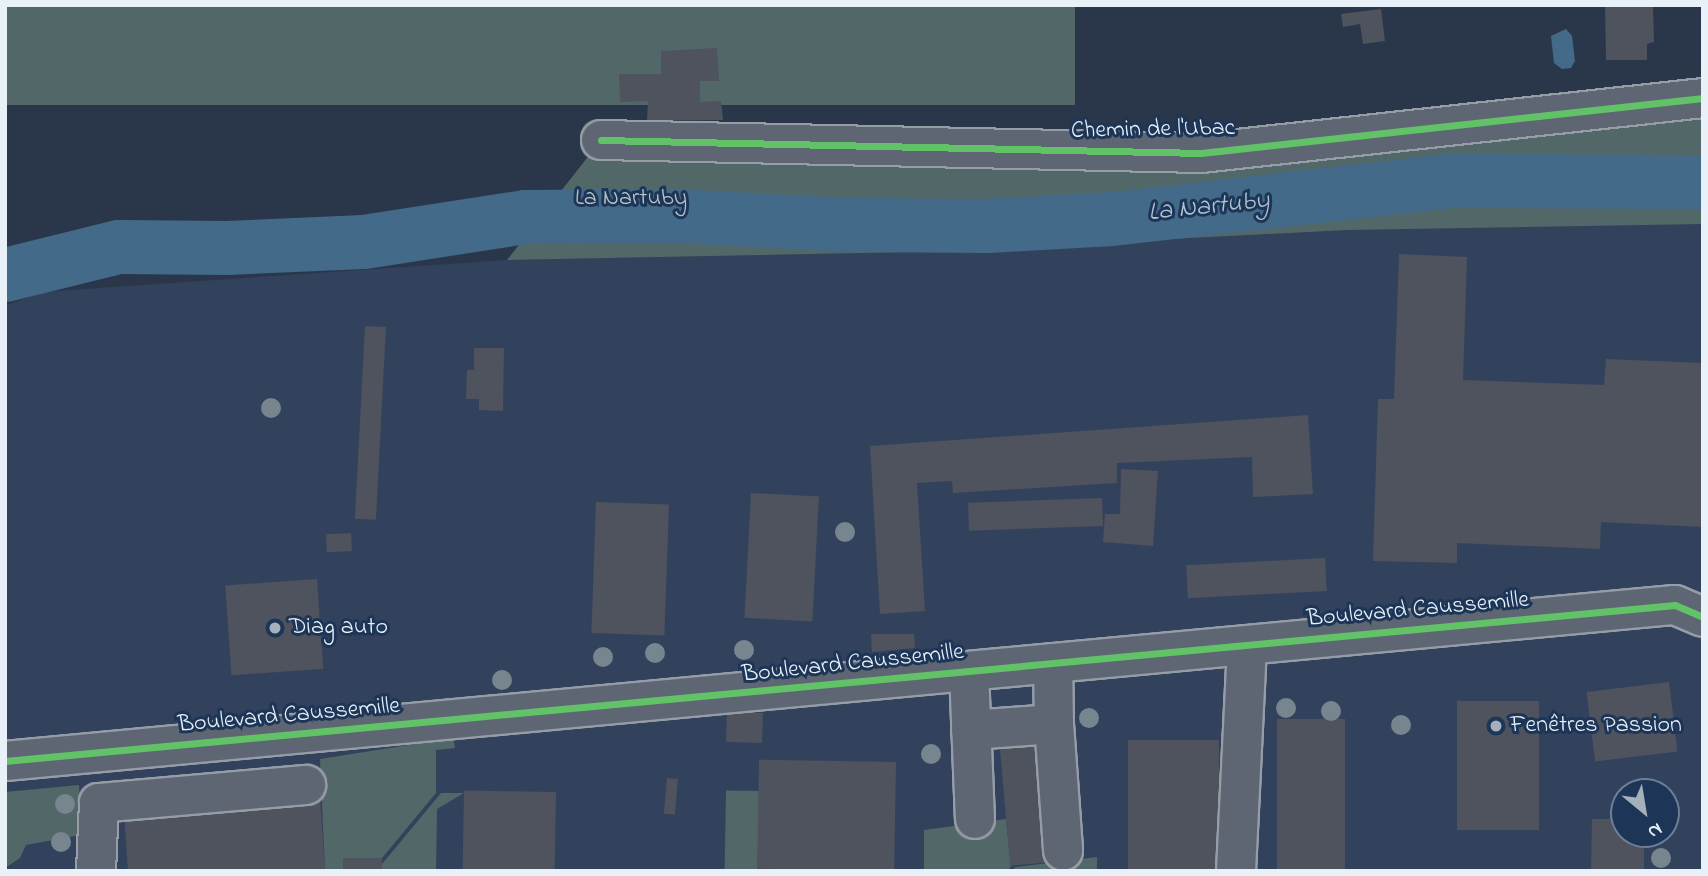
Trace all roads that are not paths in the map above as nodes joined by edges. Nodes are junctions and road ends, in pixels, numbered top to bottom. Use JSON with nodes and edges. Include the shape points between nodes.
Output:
{"nodes":[{"id":1,"x":1703,"y":98,"type":"edge"},
{"id":2,"x":601,"y":140,"type":"dead end"},
{"id":3,"x":1703,"y":617,"type":"edge"},
{"id":4,"x":1247,"y":645,"type":"junction"},
{"id":5,"x":1053,"y":663,"type":"junction"},
{"id":6,"x":969,"y":671,"type":"junction"},
{"id":7,"x":1054,"y":723,"type":"junction"},
{"id":8,"x":971,"y":730,"type":"junction"},
{"id":9,"x":5,"y":761,"type":"edge"},
{"id":10,"x":306,"y":785,"type":"dead end"},
{"id":11,"x":975,"y":819,"type":"dead end"},
{"id":12,"x":1063,"y":850,"type":"dead end"},
{"id":13,"x":96,"y":871,"type":"edge"},
{"id":14,"x":1236,"y":871,"type":"edge"}],
"edges":[{"from":1,"to":2,"type":"street","name":"Chemin de l'Ubac","via":[[1201,153]]},
{"from":3,"to":4,"type":"street","name":"Boulevard Caussemille","via":[[1675,606]]},
{"from":4,"to":5,"type":"street","name":"Boulevard Caussemille"},
{"from":4,"to":14,"type":"street"},
{"from":5,"to":6,"type":"street","name":"Boulevard Caussemille"},
{"from":5,"to":7,"type":"street"},
{"from":6,"to":8,"type":"street"},
{"from":6,"to":9,"type":"street","name":"Boulevard Caussemille"},
{"from":7,"to":8,"type":"street"},
{"from":7,"to":12,"type":"street"},
{"from":8,"to":11,"type":"street"},
{"from":10,"to":13,"type":"street","via":[[99,803]]}]}
